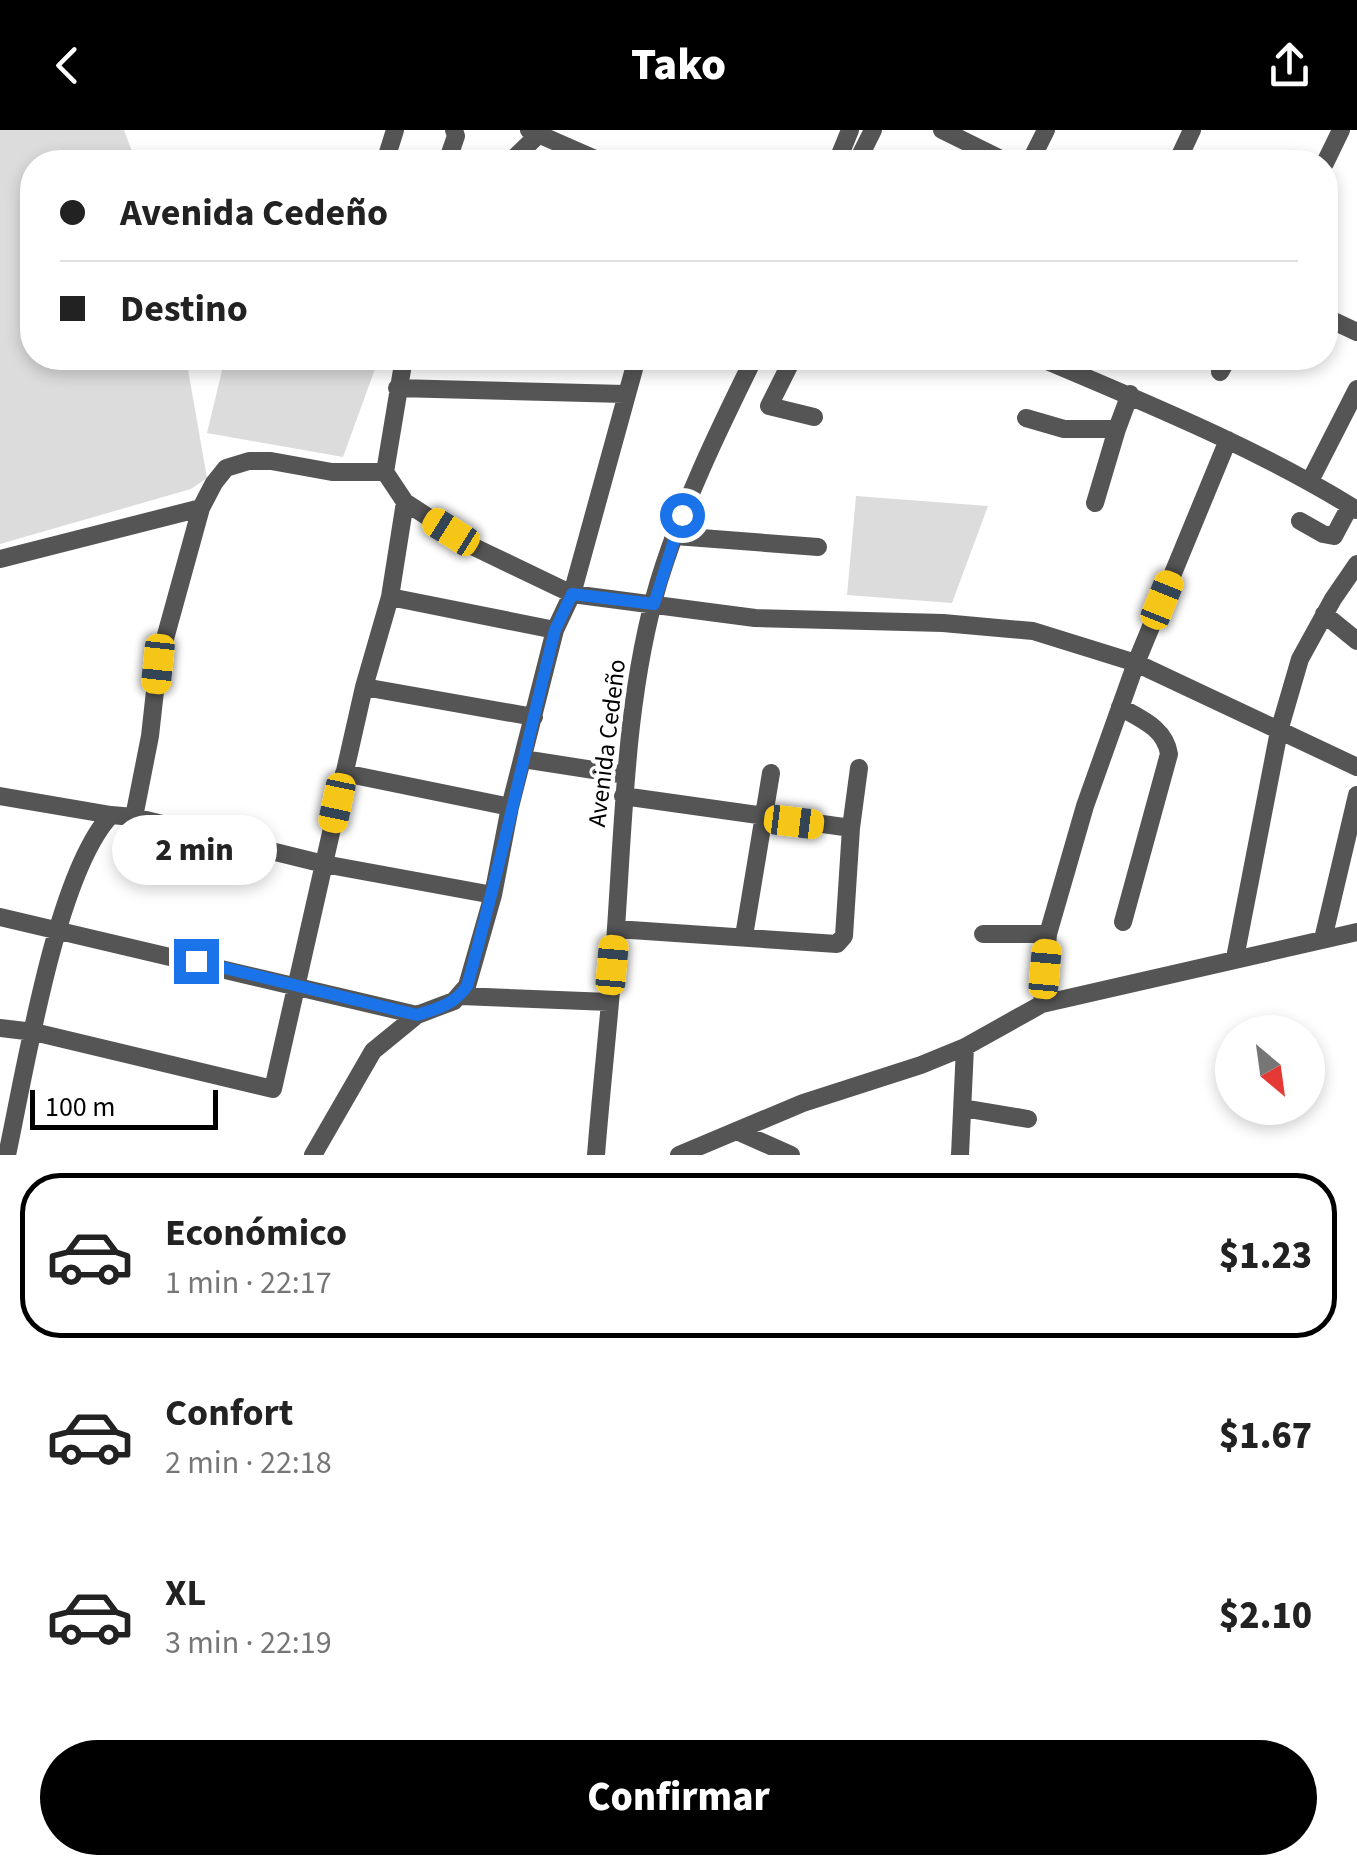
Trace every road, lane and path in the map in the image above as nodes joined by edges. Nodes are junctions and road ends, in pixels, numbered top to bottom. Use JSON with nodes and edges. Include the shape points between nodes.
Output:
{"nodes":[{"id":1,"x":942,"y":130,"type":"edge"},
{"id":2,"x":534,"y":132,"type":"edge"},
{"id":3,"x":575,"y":150,"type":"edge"},
{"id":4,"x":983,"y":150,"type":"edge"},
{"id":5,"x":401,"y":370,"type":"edge"},
{"id":6,"x":633,"y":370,"type":"edge"},
{"id":7,"x":748,"y":370,"type":"edge"},
{"id":8,"x":787,"y":370,"type":"edge"},
{"id":9,"x":1089,"y":370,"type":"edge"},
{"id":10,"x":397,"y":388,"type":"junction"},
{"id":11,"x":1357,"y":389,"type":"edge"},
{"id":12,"x":625,"y":394,"type":"junction"},
{"id":13,"x":1130,"y":394,"type":"junction"},
{"id":14,"x":732,"y":402,"type":"junction"},
{"id":15,"x":769,"y":406,"type":"junction"},
{"id":16,"x":814,"y":417,"type":"dead end"},
{"id":17,"x":1026,"y":418,"type":"dead end"},
{"id":18,"x":1117,"y":429,"type":"junction"},
{"id":19,"x":1228,"y":440,"type":"junction"},
{"id":20,"x":385,"y":472,"type":"junction"},
{"id":21,"x":1310,"y":481,"type":"junction"},
{"id":22,"x":404,"y":502,"type":"junction"},
{"id":23,"x":1095,"y":503,"type":"dead end"},
{"id":24,"x":201,"y":508,"type":"junction"},
{"id":25,"x":1354,"y":508,"type":"edge"},
{"id":26,"x":1300,"y":521,"type":"dead end"},
{"id":27,"x":675,"y":536,"type":"junction"},
{"id":28,"x":818,"y":547,"type":"dead end"},
{"id":29,"x":0,"y":558,"type":"edge"},
{"id":30,"x":1357,"y":564,"type":"edge"},
{"id":31,"x":572,"y":594,"type":"junction"},
{"id":32,"x":390,"y":597,"type":"junction"},
{"id":33,"x":654,"y":604,"type":"junction"},
{"id":34,"x":1324,"y":614,"type":"junction"},
{"id":35,"x":555,"y":630,"type":"junction"},
{"id":36,"x":1357,"y":641,"type":"edge"},
{"id":37,"x":1136,"y":663,"type":"junction"},
{"id":38,"x":364,"y":687,"type":"junction"},
{"id":39,"x":1120,"y":707,"type":"junction"},
{"id":40,"x":534,"y":717,"type":"junction"},
{"id":41,"x":1279,"y":731,"type":"junction"},
{"id":42,"x":523,"y":759,"type":"junction"},
{"id":43,"x":1357,"y":767,"type":"edge"},
{"id":44,"x":858,"y":768,"type":"dead end"},
{"id":45,"x":344,"y":773,"type":"junction"},
{"id":46,"x":772,"y":773,"type":"dead end"},
{"id":47,"x":626,"y":775,"type":"junction"},
{"id":48,"x":1357,"y":795,"type":"edge"},
{"id":49,"x":0,"y":796,"type":"edge"},
{"id":50,"x":623,"y":796,"type":"junction"},
{"id":51,"x":510,"y":807,"type":"junction"},
{"id":52,"x":111,"y":816,"type":"junction"},
{"id":53,"x":134,"y":816,"type":"junction"},
{"id":54,"x":766,"y":819,"type":"junction"},
{"id":55,"x":851,"y":828,"type":"junction"},
{"id":56,"x":324,"y":864,"type":"junction"},
{"id":57,"x":493,"y":895,"type":"junction"},
{"id":58,"x":0,"y":917,"type":"edge"},
{"id":59,"x":1124,"y":922,"type":"dead end"},
{"id":60,"x":59,"y":928,"type":"junction"},
{"id":61,"x":616,"y":929,"type":"junction"},
{"id":62,"x":1357,"y":932,"type":"edge"},
{"id":63,"x":983,"y":934,"type":"dead end"},
{"id":64,"x":1048,"y":934,"type":"junction"},
{"id":65,"x":744,"y":936,"type":"junction"},
{"id":66,"x":1324,"y":939,"type":"junction"},
{"id":67,"x":1234,"y":958,"type":"junction"},
{"id":68,"x":298,"y":985,"type":"junction"},
{"id":69,"x":460,"y":996,"type":"junction"},
{"id":70,"x":609,"y":1002,"type":"junction"},
{"id":71,"x":1042,"y":1004,"type":"junction"},
{"id":72,"x":417,"y":1015,"type":"junction"},
{"id":73,"x":0,"y":1028,"type":"edge"},
{"id":74,"x":34,"y":1032,"type":"junction"},
{"id":75,"x":965,"y":1047,"type":"junction"},
{"id":76,"x":964,"y":1108,"type":"junction"},
{"id":77,"x":1028,"y":1119,"type":"dead end"},
{"id":78,"x":739,"y":1132,"type":"junction"},
{"id":79,"x":782,"y":1154,"type":"edge"},
{"id":80,"x":7,"y":1155,"type":"edge"},
{"id":81,"x":313,"y":1155,"type":"edge"},
{"id":82,"x":596,"y":1155,"type":"edge"},
{"id":83,"x":679,"y":1155,"type":"edge"},
{"id":84,"x":960,"y":1155,"type":"edge"}],
"edges":[{"from":1,"to":4,"type":"street"},
{"from":2,"to":3,"type":"street"},
{"from":5,"to":10,"type":"street"},
{"from":6,"to":12,"type":"street"},
{"from":7,"to":14,"type":"street","name":"Avenida Cedeño"},
{"from":8,"to":15,"type":"street"},
{"from":9,"to":13,"type":"street"},
{"from":10,"to":12,"type":"street"},
{"from":10,"to":20,"type":"street"},
{"from":11,"to":21,"type":"street"},
{"from":12,"to":31,"type":"street"},
{"from":13,"to":18,"type":"street"},
{"from":13,"to":19,"type":"street"},
{"from":14,"to":15,"type":"street"},
{"from":14,"to":27,"type":"street","name":"Avenida Cedeño"},
{"from":15,"to":16,"type":"street"},
{"from":17,"to":18,"type":"street","via":[[1064,429]]},
{"from":18,"to":23,"type":"street"},
{"from":19,"to":21,"type":"street"},
{"from":19,"to":37,"type":"street"},
{"from":20,"to":22,"type":"street"},
{"from":20,"to":24,"type":"street","via":[[249,461],[226,468]]},
{"from":21,"to":25,"type":"street"},
{"from":22,"to":31,"type":"street"},
{"from":22,"to":32,"type":"street"},
{"from":24,"to":29,"type":"street"},
{"from":24,"to":53,"type":"street","via":[[158,664]]},
{"from":25,"to":26,"type":"street","via":[[1334,536]]},
{"from":27,"to":28,"type":"street"},
{"from":27,"to":33,"type":"street","name":"Avenida Cedeño"},
{"from":30,"to":34,"type":"street"},
{"from":31,"to":33,"type":"street"},
{"from":31,"to":35,"type":"street"},
{"from":32,"to":35,"type":"street"},
{"from":32,"to":38,"type":"street"},
{"from":33,"to":37,"type":"street","via":[[754,618],[1032,631]]},
{"from":33,"to":47,"type":"street","name":"Avenida Cedeño"},
{"from":34,"to":36,"type":"street"},
{"from":34,"to":41,"type":"street","via":[[1300,659]]},
{"from":35,"to":40,"type":"street"},
{"from":37,"to":39,"type":"street"},
{"from":37,"to":41,"type":"street"},
{"from":38,"to":40,"type":"street"},
{"from":38,"to":45,"type":"street"},
{"from":39,"to":59,"type":"street","via":[[1158,730],[1169,754]]},
{"from":39,"to":64,"type":"street"},
{"from":40,"to":42,"type":"street"},
{"from":41,"to":43,"type":"street"},
{"from":41,"to":67,"type":"street"},
{"from":42,"to":47,"type":"street"},
{"from":42,"to":51,"type":"street"},
{"from":44,"to":55,"type":"street"},
{"from":45,"to":51,"type":"street"},
{"from":45,"to":56,"type":"street"},
{"from":46,"to":54,"type":"street"},
{"from":47,"to":50,"type":"street","name":"Avenida Cedeño"},
{"from":48,"to":66,"type":"street"},
{"from":49,"to":52,"type":"street"},
{"from":50,"to":54,"type":"street"},
{"from":50,"to":61,"type":"street","name":"Avenida Cedeño"},
{"from":51,"to":57,"type":"street"},
{"from":52,"to":53,"type":"street"},
{"from":52,"to":60,"type":"street","via":[[86,852]]},
{"from":53,"to":56,"type":"street"},
{"from":54,"to":55,"type":"street"},
{"from":54,"to":65,"type":"street"},
{"from":55,"to":65,"type":"street","via":[[841,941]]},
{"from":56,"to":57,"type":"street"},
{"from":56,"to":68,"type":"street"},
{"from":57,"to":69,"type":"street"},
{"from":58,"to":60,"type":"street"},
{"from":60,"to":68,"type":"street"},
{"from":60,"to":74,"type":"street"},
{"from":61,"to":65,"type":"street"},
{"from":61,"to":70,"type":"street","name":"Avenida Cedeño"},
{"from":62,"to":66,"type":"street"},
{"from":63,"to":64,"type":"street"},
{"from":64,"to":71,"type":"street"},
{"from":66,"to":67,"type":"street"},
{"from":67,"to":71,"type":"street"},
{"from":68,"to":72,"type":"street"},
{"from":68,"to":74,"type":"street","via":[[273,1089]]},
{"from":69,"to":70,"type":"street"},
{"from":69,"to":72,"type":"street"},
{"from":70,"to":82,"type":"street","name":"Avenida Cedeño"},
{"from":71,"to":75,"type":"street"},
{"from":72,"to":81,"type":"street","via":[[373,1051]]},
{"from":73,"to":74,"type":"street"},
{"from":74,"to":80,"type":"street"},
{"from":75,"to":76,"type":"street"},
{"from":75,"to":78,"type":"street"},
{"from":76,"to":77,"type":"street"},
{"from":76,"to":84,"type":"street"},
{"from":78,"to":79,"type":"street"},
{"from":78,"to":83,"type":"street"}]}
